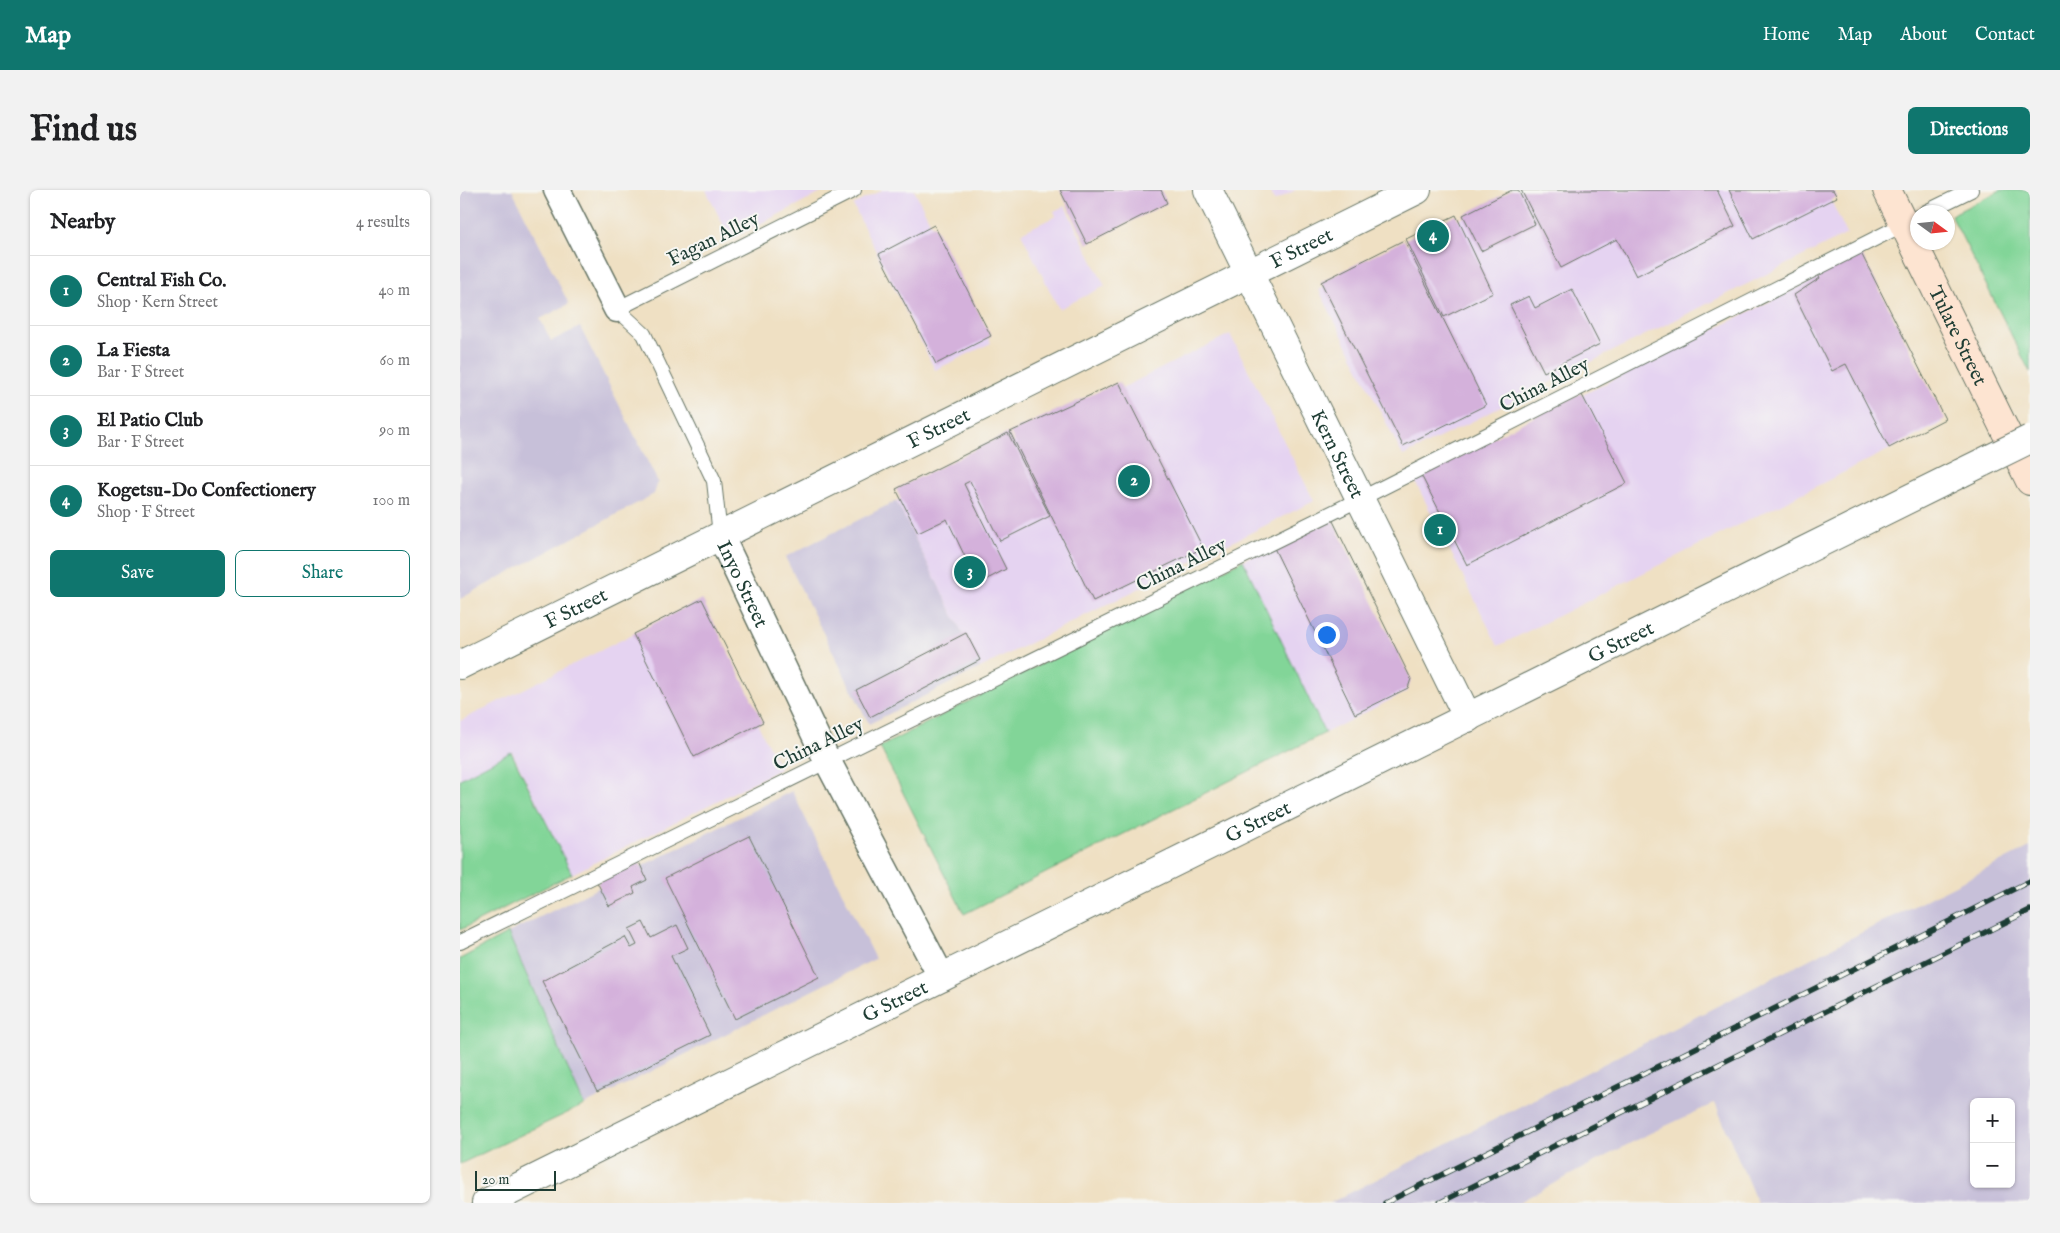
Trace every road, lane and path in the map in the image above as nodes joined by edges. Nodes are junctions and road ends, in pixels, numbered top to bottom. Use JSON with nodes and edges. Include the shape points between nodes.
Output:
{"nodes":[{"id":1,"x":557,"y":190,"type":"edge"},
{"id":2,"x":854,"y":190,"type":"edge"},
{"id":3,"x":1208,"y":190,"type":"edge"},
{"id":4,"x":1417,"y":190,"type":"edge"},
{"id":5,"x":1886,"y":190,"type":"edge"},
{"id":6,"x":1971,"y":190,"type":"edge"},
{"id":7,"x":1942,"y":205,"type":"edge"},
{"id":8,"x":1910,"y":212,"type":"edge"},
{"id":9,"x":1910,"y":221,"type":"edge"},
{"id":10,"x":1930,"y":250,"type":"edge"},
{"id":11,"x":1248,"y":272,"type":"junction"},
{"id":12,"x":618,"y":309,"type":"junction"},
{"id":13,"x":2030,"y":439,"type":"edge"},
{"id":14,"x":2030,"y":481,"type":"edge"},
{"id":15,"x":1360,"y":499,"type":"junction"},
{"id":16,"x":720,"y":535,"type":"junction"},
{"id":17,"x":460,"y":665,"type":"edge"},
{"id":18,"x":1468,"y":718,"type":"junction"},
{"id":19,"x":827,"y":760,"type":"junction"},
{"id":20,"x":460,"y":942,"type":"edge"},
{"id":21,"x":942,"y":978,"type":"junction"},
{"id":22,"x":486,"y":1203,"type":"edge"}],
"edges":[{"from":1,"to":12,"type":"street","name":"Inyo Street"},
{"from":2,"to":12,"type":"lane","name":"Fagan Alley"},
{"from":3,"to":11,"type":"street","name":"Kern Street"},
{"from":4,"to":11,"type":"street","name":"F Street"},
{"from":5,"to":8,"type":"main road","name":"Tulare Street"},
{"from":6,"to":7,"type":"lane","name":"China Alley"},
{"from":9,"to":15,"type":"lane","name":"China Alley"},
{"from":10,"to":14,"type":"main road","name":"Tulare Street"},
{"from":11,"to":15,"type":"street","name":"Kern Street"},
{"from":11,"to":16,"type":"street","name":"F Street"},
{"from":12,"to":16,"type":"lane","name":"Inyo Street","via":[[644,334],[714,480]]},
{"from":13,"to":18,"type":"street","name":"G Street","bridge":true},
{"from":15,"to":18,"type":"street","name":"Kern Street"},
{"from":15,"to":19,"type":"lane","name":"China Alley"},
{"from":16,"to":17,"type":"street","name":"F Street"},
{"from":16,"to":19,"type":"street","name":"Inyo Street"},
{"from":18,"to":21,"type":"street","name":"G Street"},
{"from":19,"to":20,"type":"lane","name":"China Alley"},
{"from":19,"to":21,"type":"street","name":"Inyo Street"},
{"from":21,"to":22,"type":"street","name":"G Street"}]}
